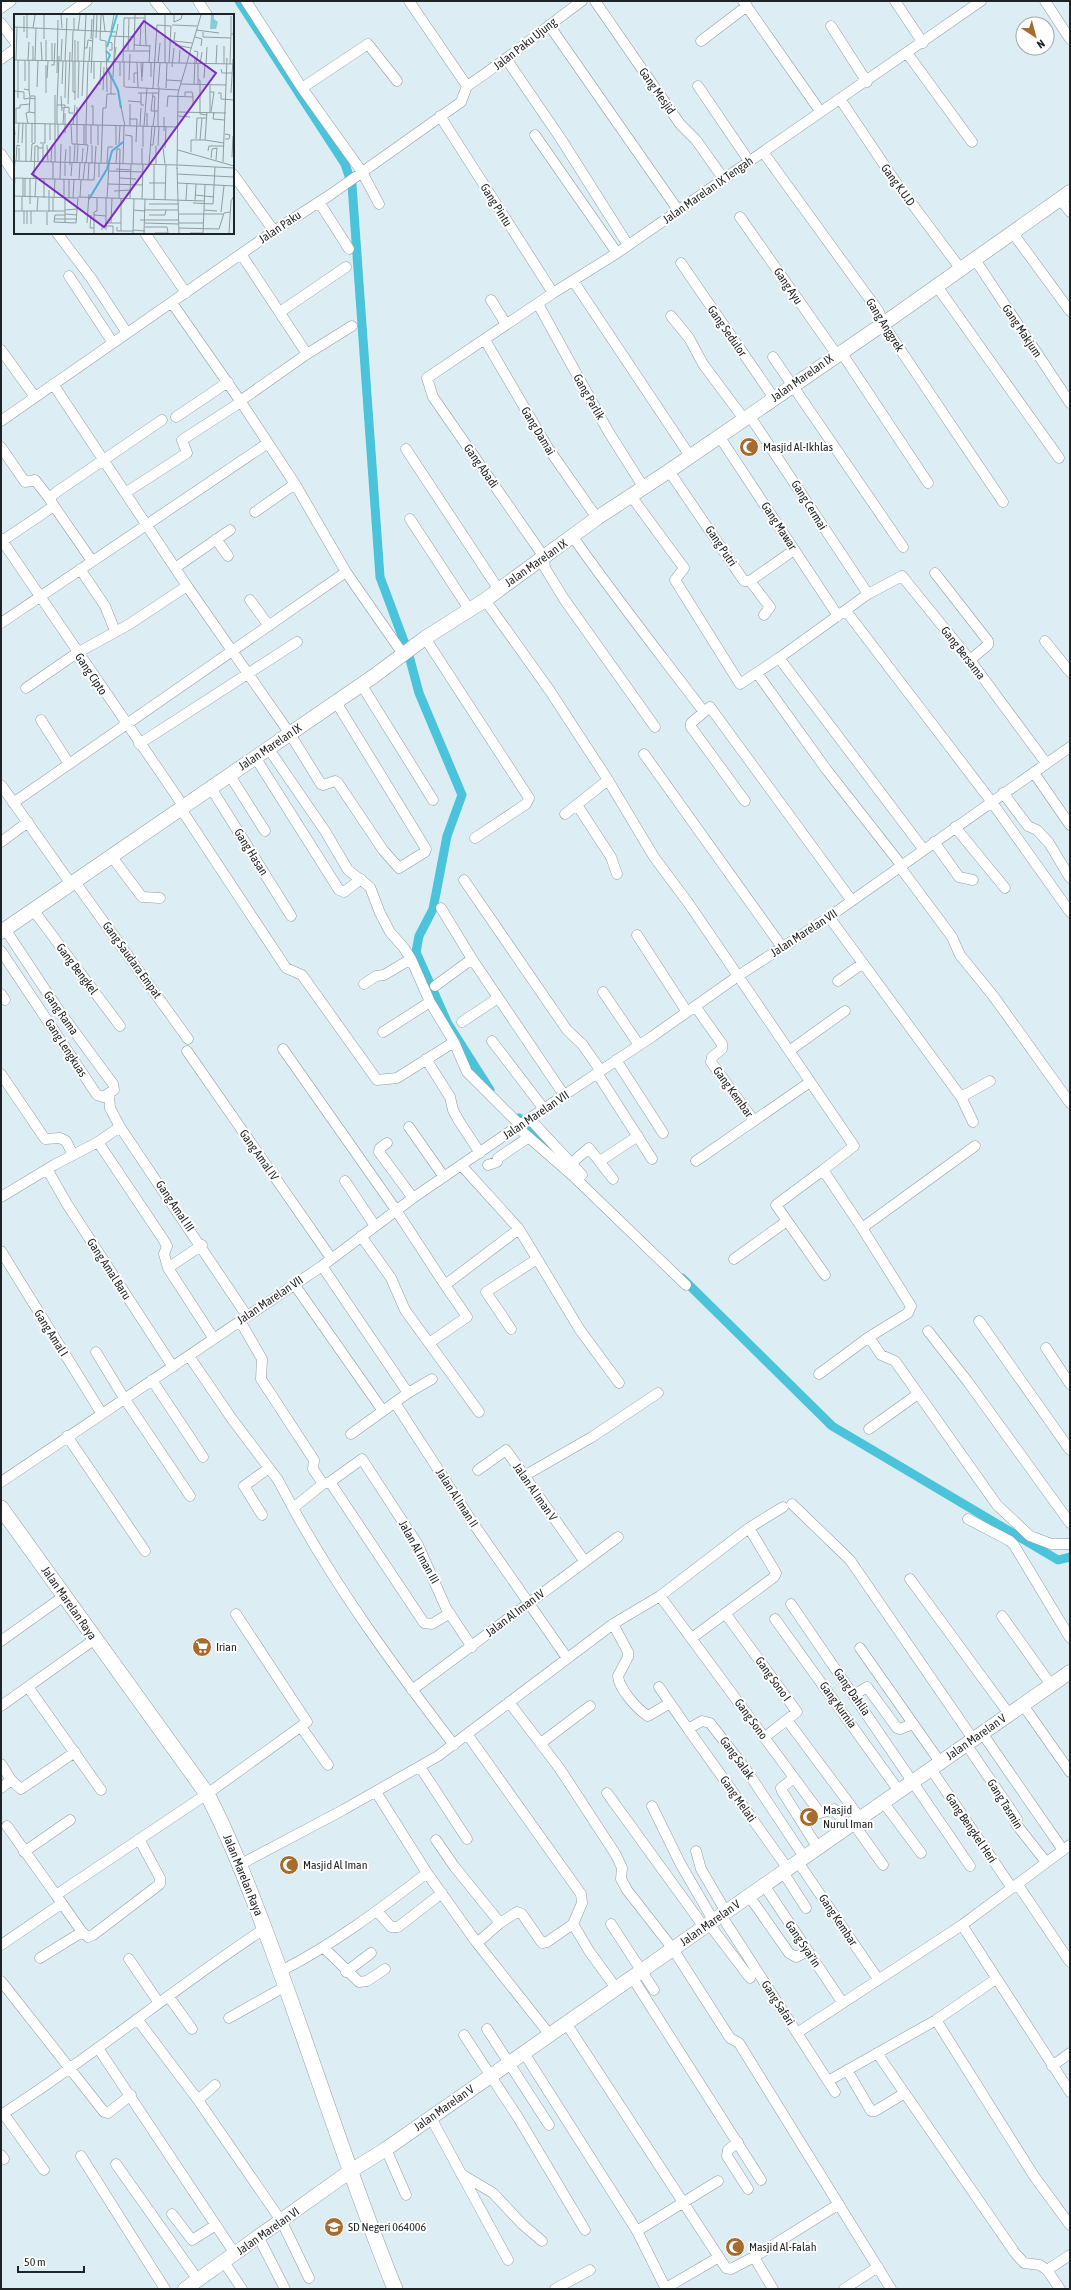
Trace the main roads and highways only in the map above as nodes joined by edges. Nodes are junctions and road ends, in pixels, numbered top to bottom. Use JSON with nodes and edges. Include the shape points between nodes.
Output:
{"nodes":[{"id":1,"x":1065,"y":195,"type":"edge"},
{"id":2,"x":3,"y":931,"type":"edge"},
{"id":3,"x":1,"y":1508,"type":"edge"},
{"id":4,"x":1068,"y":1677,"type":"edge"},
{"id":5,"x":349,"y":2172,"type":"junction"},
{"id":6,"x":185,"y":2289,"type":"edge"},
{"id":7,"x":395,"y":2289,"type":"edge"}],
"edges":[{"from":1,"to":2,"type":"main road","name":"Jalan Marelan IX","via":[[883,324],[597,518],[485,600],[412,647]]},
{"from":3,"to":5,"type":"main road","name":"Jalan Marelan Raya","via":[[207,1794],[241,1864],[325,2095]]},
{"from":4,"to":5,"type":"main road","name":"Jalan Marelan V","via":[[1051,1685],[431,2118]]},
{"from":5,"to":6,"type":"main road","name":"Jalan Marelan VI"},
{"from":5,"to":7,"type":"main road","name":"Jalan Marelan Raya"}]}
